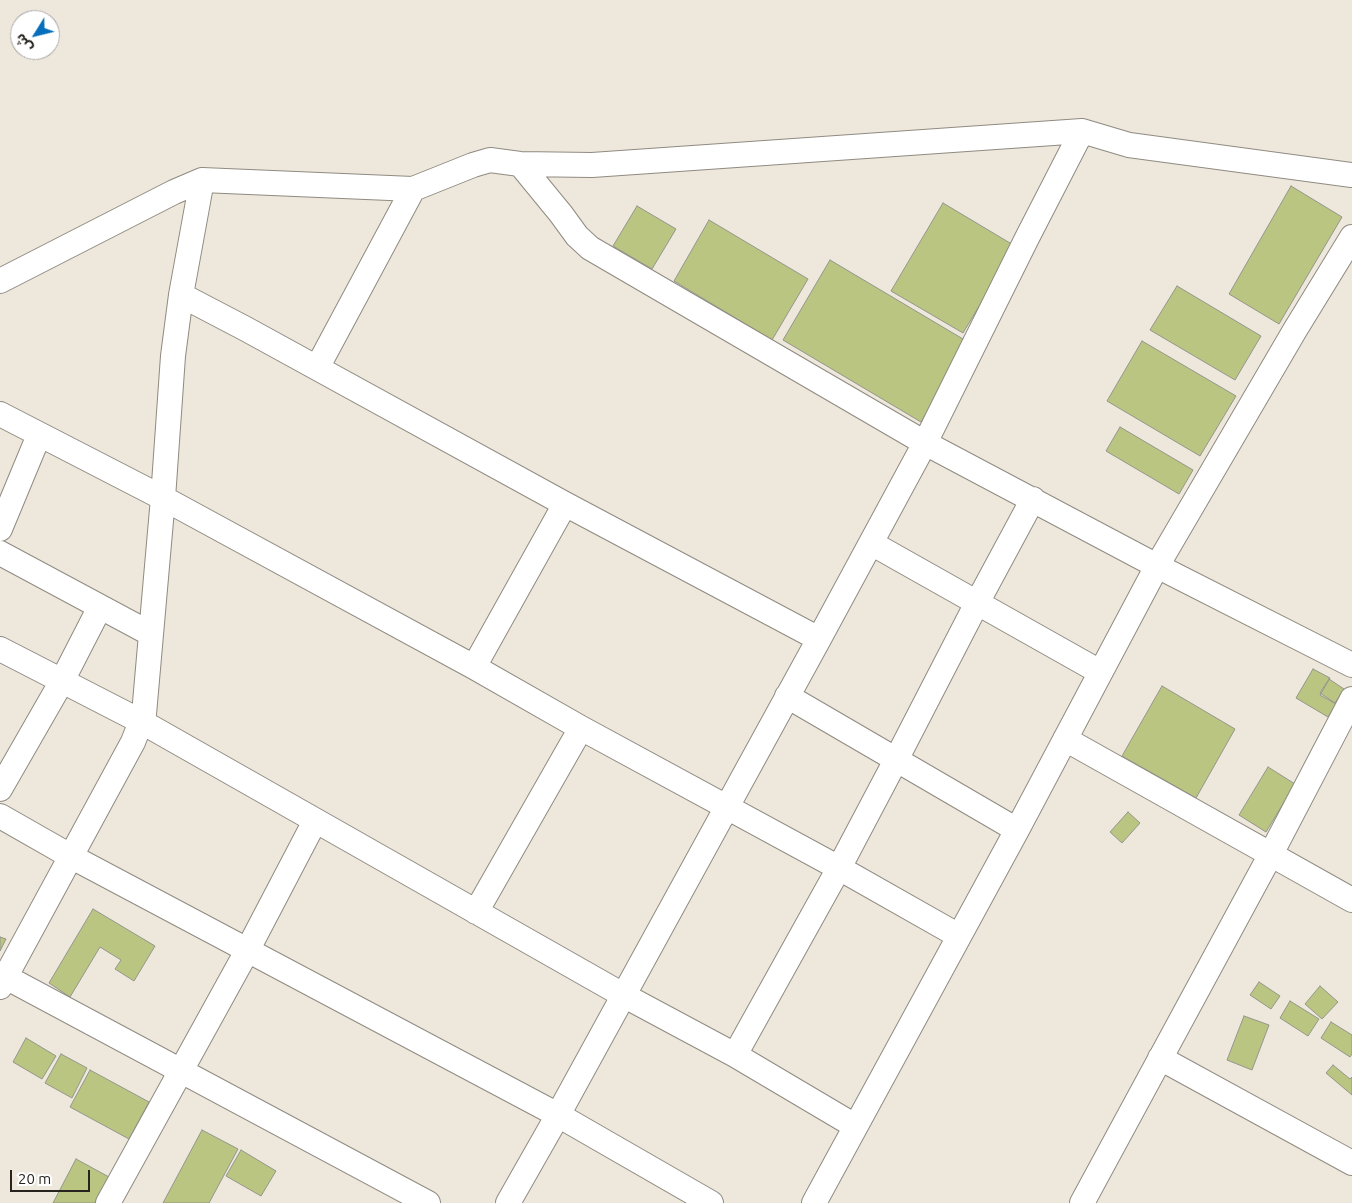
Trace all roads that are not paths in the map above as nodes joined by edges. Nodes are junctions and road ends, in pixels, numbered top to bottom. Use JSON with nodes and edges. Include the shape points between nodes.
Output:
{"nodes":[{"id":1,"x":1082,"y":131,"type":"junction"},
{"id":2,"x":520,"y":164,"type":"junction"},
{"id":3,"x":1352,"y":176,"type":"edge"},
{"id":4,"x":202,"y":180,"type":"junction"},
{"id":5,"x":413,"y":189,"type":"junction"},
{"id":6,"x":1352,"y":237,"type":"edge"},
{"id":7,"x":0,"y":281,"type":"edge"},
{"id":8,"x":180,"y":295,"type":"junction"},
{"id":9,"x":317,"y":368,"type":"junction"},
{"id":10,"x":0,"y":414,"type":"edge"},
{"id":11,"x":39,"y":435,"type":"junction"},
{"id":12,"x":925,"y":443,"type":"junction"},
{"id":13,"x":163,"y":498,"type":"junction"},
{"id":14,"x":1033,"y":499,"type":"junction"},
{"id":15,"x":565,"y":504,"type":"junction"},
{"id":16,"x":0,"y":529,"type":"edge"},
{"id":17,"x":871,"y":543,"type":"junction"},
{"id":18,"x":0,"y":553,"type":"edge"},
{"id":19,"x":1157,"y":566,"type":"junction"},
{"id":20,"x":977,"y":602,"type":"junction"},
{"id":21,"x":100,"y":607,"type":"junction"},
{"id":22,"x":151,"y":634,"type":"junction"},
{"id":23,"x":820,"y":639,"type":"junction"},
{"id":24,"x":0,"y":649,"type":"edge"},
{"id":25,"x":1352,"y":665,"type":"edge"},
{"id":26,"x":474,"y":667,"type":"junction"},
{"id":27,"x":1100,"y":672,"type":"junction"},
{"id":28,"x":62,"y":681,"type":"junction"},
{"id":29,"x":787,"y":696,"type":"junction"},
{"id":30,"x":1352,"y":699,"type":"edge"},
{"id":31,"x":142,"y":722,"type":"junction"},
{"id":32,"x":581,"y":728,"type":"junction"},
{"id":33,"x":1065,"y":740,"type":"junction"},
{"id":34,"x":896,"y":760,"type":"junction"},
{"id":35,"x":0,"y":789,"type":"edge"},
{"id":36,"x":727,"y":806,"type":"junction"},
{"id":37,"x":0,"y":816,"type":"edge"},
{"id":38,"x":315,"y":821,"type":"junction"},
{"id":39,"x":1017,"y":830,"type":"junction"},
{"id":40,"x":1272,"y":854,"type":"junction"},
{"id":41,"x":72,"y":857,"type":"junction"},
{"id":42,"x":838,"y":868,"type":"junction"},
{"id":43,"x":1352,"y":900,"type":"edge"},
{"id":44,"x":476,"y":912,"type":"junction"},
{"id":45,"x":959,"y":936,"type":"junction"},
{"id":46,"x":247,"y":951,"type":"junction"},
{"id":47,"x":2,"y":980,"type":"edge"},
{"id":48,"x":623,"y":995,"type":"junction"},
{"id":49,"x":735,"y":1055,"type":"junction"},
{"id":50,"x":1160,"y":1058,"type":"junction"},
{"id":51,"x":181,"y":1071,"type":"junction"},
{"id":52,"x":558,"y":1115,"type":"junction"},
{"id":53,"x":855,"y":1126,"type":"junction"},
{"id":54,"x":1352,"y":1164,"type":"edge"},
{"id":55,"x":108,"y":1203,"type":"edge"},
{"id":56,"x":428,"y":1203,"type":"edge"},
{"id":57,"x":508,"y":1203,"type":"edge"},
{"id":58,"x":711,"y":1203,"type":"edge"},
{"id":59,"x":814,"y":1203,"type":"edge"},
{"id":60,"x":1082,"y":1203,"type":"edge"}],
"edges":[{"from":1,"to":2,"type":"street","via":[[592,165]]},
{"from":1,"to":3,"type":"street","via":[[1129,145]]},
{"from":1,"to":12,"type":"street"},
{"from":2,"to":5,"type":"street","via":[[485,161]]},
{"from":2,"to":12,"type":"street","via":[[590,248]]},
{"from":4,"to":5,"type":"street"},
{"from":4,"to":7,"type":"street"},
{"from":4,"to":8,"type":"street"},
{"from":5,"to":9,"type":"street"},
{"from":6,"to":19,"type":"street"},
{"from":8,"to":9,"type":"street"},
{"from":8,"to":13,"type":"street"},
{"from":9,"to":15,"type":"street"},
{"from":10,"to":11,"type":"street"},
{"from":11,"to":13,"type":"street"},
{"from":11,"to":16,"type":"street"},
{"from":12,"to":14,"type":"street"},
{"from":12,"to":17,"type":"street"},
{"from":13,"to":22,"type":"street"},
{"from":13,"to":26,"type":"street"},
{"from":14,"to":19,"type":"street"},
{"from":14,"to":20,"type":"street"},
{"from":15,"to":23,"type":"street"},
{"from":15,"to":26,"type":"street"},
{"from":17,"to":20,"type":"street"},
{"from":17,"to":23,"type":"street"},
{"from":18,"to":21,"type":"street"},
{"from":19,"to":25,"type":"street"},
{"from":19,"to":27,"type":"street"},
{"from":20,"to":27,"type":"street"},
{"from":20,"to":34,"type":"street"},
{"from":21,"to":22,"type":"street"},
{"from":21,"to":28,"type":"street"},
{"from":22,"to":31,"type":"street"},
{"from":23,"to":29,"type":"street"},
{"from":24,"to":28,"type":"street"},
{"from":26,"to":32,"type":"street"},
{"from":27,"to":33,"type":"street"},
{"from":28,"to":31,"type":"street"},
{"from":28,"to":35,"type":"street"},
{"from":29,"to":34,"type":"street"},
{"from":29,"to":36,"type":"street"},
{"from":30,"to":40,"type":"street"},
{"from":31,"to":38,"type":"street"},
{"from":31,"to":41,"type":"street"},
{"from":32,"to":36,"type":"street"},
{"from":32,"to":44,"type":"street"},
{"from":33,"to":39,"type":"street"},
{"from":33,"to":40,"type":"street"},
{"from":34,"to":39,"type":"street"},
{"from":34,"to":42,"type":"street"},
{"from":36,"to":42,"type":"street"},
{"from":36,"to":48,"type":"street"},
{"from":37,"to":41,"type":"street"},
{"from":38,"to":44,"type":"street"},
{"from":38,"to":46,"type":"street"},
{"from":39,"to":45,"type":"street"},
{"from":40,"to":43,"type":"street"},
{"from":40,"to":50,"type":"street"},
{"from":41,"to":46,"type":"street"},
{"from":41,"to":47,"type":"street"},
{"from":42,"to":45,"type":"street"},
{"from":42,"to":49,"type":"street"},
{"from":44,"to":48,"type":"street"},
{"from":45,"to":53,"type":"street"},
{"from":46,"to":51,"type":"street"},
{"from":46,"to":52,"type":"street"},
{"from":47,"to":51,"type":"street"},
{"from":48,"to":49,"type":"street"},
{"from":48,"to":52,"type":"street"},
{"from":49,"to":53,"type":"street"},
{"from":50,"to":54,"type":"street"},
{"from":50,"to":60,"type":"street"},
{"from":51,"to":55,"type":"street"},
{"from":51,"to":56,"type":"street"},
{"from":52,"to":57,"type":"street"},
{"from":52,"to":58,"type":"street"},
{"from":53,"to":59,"type":"street"}]}
